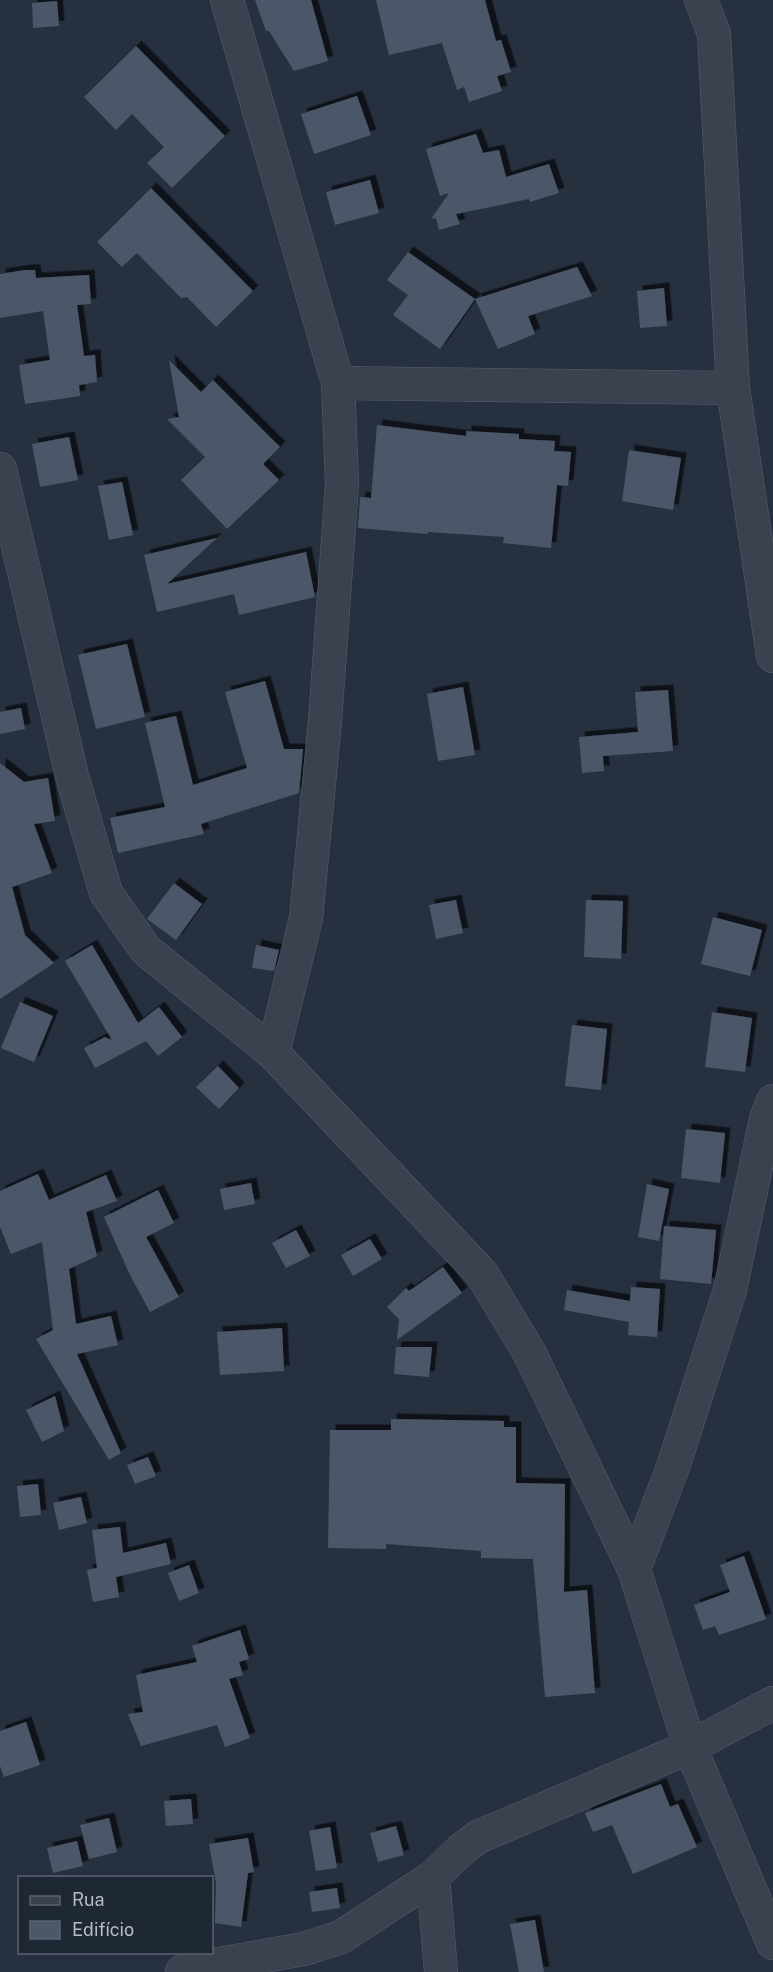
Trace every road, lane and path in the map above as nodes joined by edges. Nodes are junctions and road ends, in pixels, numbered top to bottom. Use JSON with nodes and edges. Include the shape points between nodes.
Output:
{"nodes":[{"id":1,"x":226,"y":0,"type":"edge"},
{"id":2,"x":701,"y":0,"type":"edge"},
{"id":3,"x":338,"y":382,"type":"junction"},
{"id":4,"x":733,"y":388,"type":"junction"},
{"id":5,"x":0,"y":469,"type":"edge"},
{"id":6,"x":773,"y":656,"type":"edge"},
{"id":7,"x":273,"y":1053,"type":"junction"},
{"id":8,"x":773,"y":1101,"type":"edge"},
{"id":9,"x":634,"y":1569,"type":"junction"},
{"id":10,"x":773,"y":1703,"type":"edge"},
{"id":11,"x":690,"y":1747,"type":"junction"},
{"id":12,"x":433,"y":1877,"type":"junction"},
{"id":13,"x":773,"y":1943,"type":"edge"},
{"id":14,"x":182,"y":1972,"type":"edge"},
{"id":15,"x":441,"y":1972,"type":"edge"}],
"edges":[{"from":1,"to":3,"type":"street"},
{"from":2,"to":4,"type":"street","via":[[714,34]]},
{"from":3,"to":4,"type":"street"},
{"from":3,"to":7,"type":"street","via":[[342,484],[306,918]]},
{"from":4,"to":6,"type":"street"},
{"from":5,"to":7,"type":"street","via":[[72,776],[106,893],[146,950]]},
{"from":7,"to":9,"type":"street","via":[[482,1274],[529,1352]]},
{"from":8,"to":9,"type":"street","via":[[730,1290],[673,1467]]},
{"from":9,"to":11,"type":"street"},
{"from":10,"to":11,"type":"street"},
{"from":11,"to":12,"type":"street","via":[[478,1837]]},
{"from":11,"to":13,"type":"street"},
{"from":12,"to":14,"type":"street","via":[[341,1937],[304,1949]]},
{"from":12,"to":15,"type":"street"}]}
